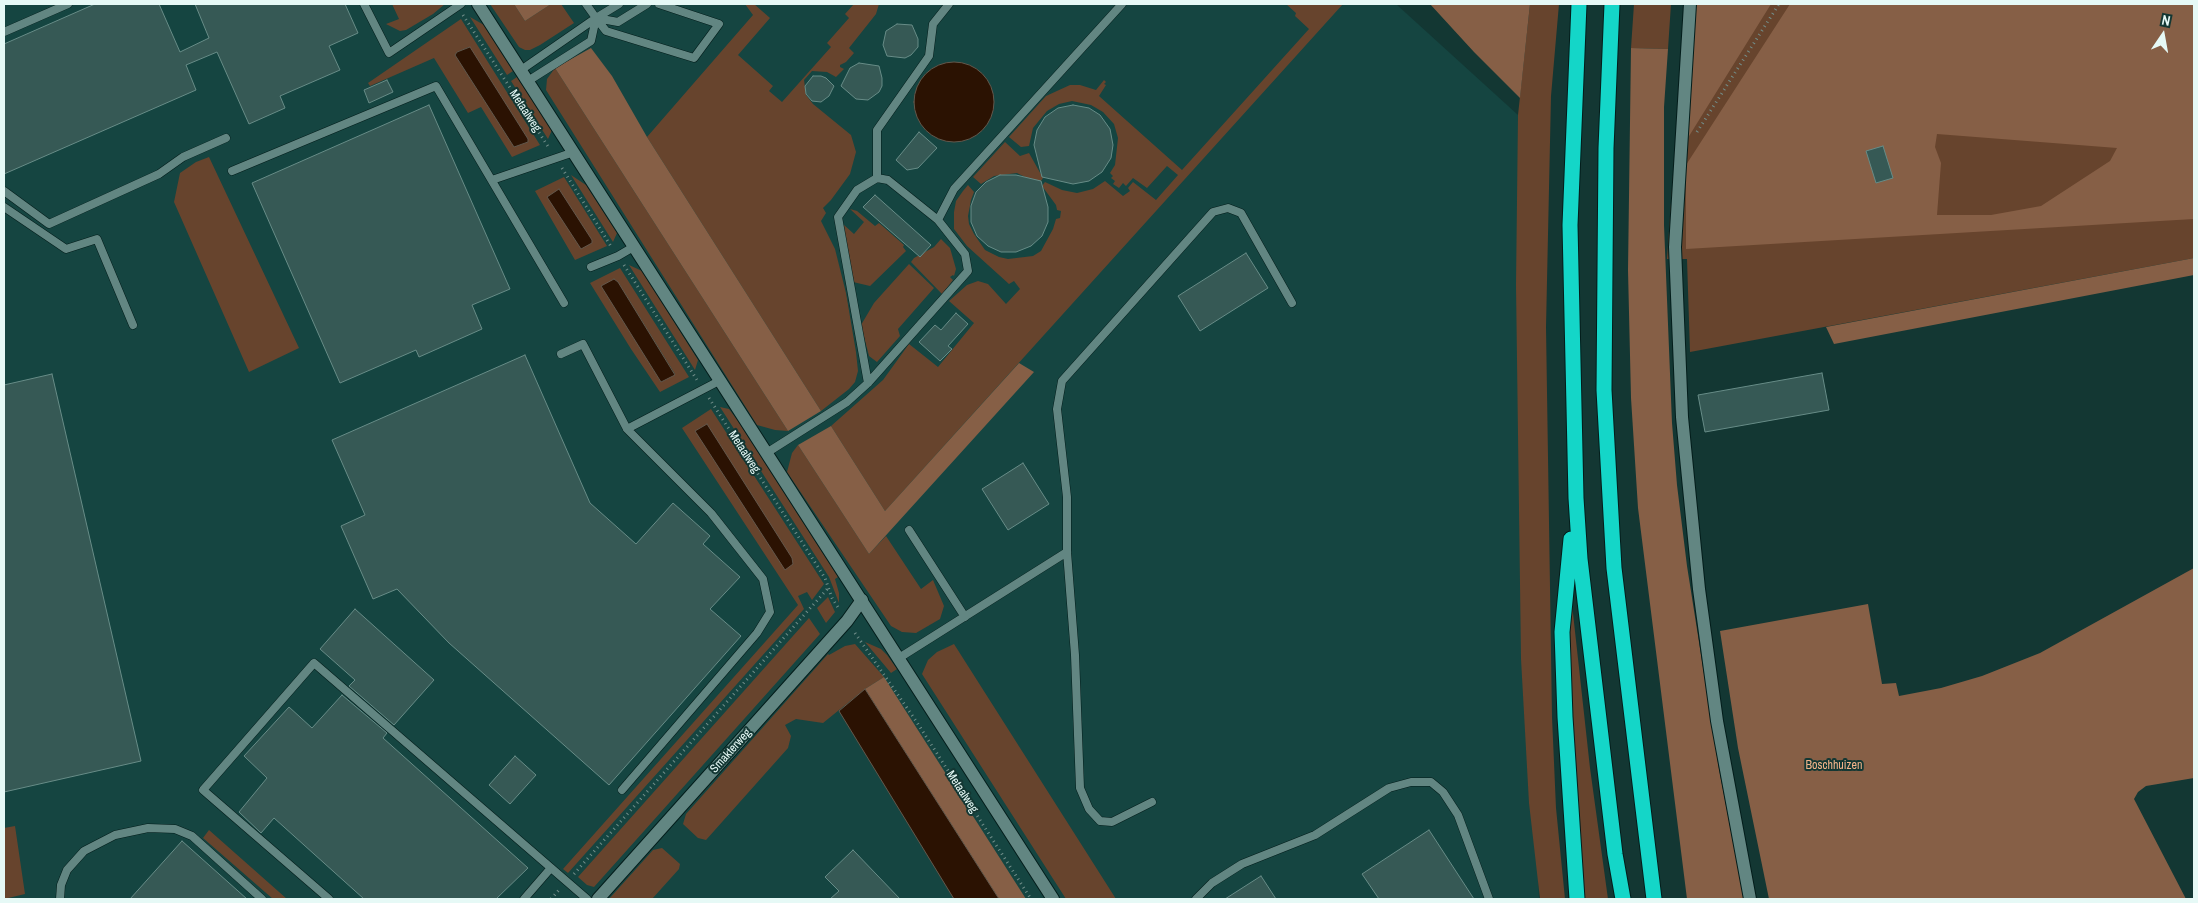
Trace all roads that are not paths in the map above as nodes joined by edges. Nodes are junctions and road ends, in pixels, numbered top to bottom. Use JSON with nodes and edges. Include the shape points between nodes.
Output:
{"nodes":[{"id":1,"x":68,"y":4,"type":"edge"},
{"id":2,"x":364,"y":4,"type":"edge"},
{"id":3,"x":478,"y":4,"type":"edge"},
{"id":4,"x":586,"y":4,"type":"edge"},
{"id":5,"x":619,"y":4,"type":"edge"},
{"id":6,"x":647,"y":4,"type":"edge"},
{"id":7,"x":659,"y":4,"type":"edge"},
{"id":8,"x":949,"y":4,"type":"edge"},
{"id":9,"x":1122,"y":4,"type":"edge"},
{"id":10,"x":1579,"y":4,"type":"edge"},
{"id":11,"x":1612,"y":4,"type":"edge"},
{"id":12,"x":1690,"y":4,"type":"edge"},
{"id":13,"x":459,"y":5,"type":"edge"},
{"id":14,"x":596,"y":18,"type":"junction"},
{"id":15,"x":4,"y":32,"type":"edge"},
{"id":16,"x":521,"y":70,"type":"junction"},
{"id":17,"x":528,"y":81,"type":"junction"},
{"id":18,"x":226,"y":138,"type":"dead end"},
{"id":19,"x":574,"y":152,"type":"junction"},
{"id":20,"x":232,"y":172,"type":"dead end"},
{"id":21,"x":878,"y":178,"type":"junction"},
{"id":22,"x":492,"y":180,"type":"junction"},
{"id":23,"x":4,"y":191,"type":"edge"},
{"id":24,"x":4,"y":207,"type":"edge"},
{"id":25,"x":938,"y":220,"type":"junction"},
{"id":26,"x":635,"y":246,"type":"junction"},
{"id":27,"x":591,"y":267,"type":"dead end"},
{"id":28,"x":564,"y":303,"type":"dead end"},
{"id":29,"x":1292,"y":303,"type":"dead end"},
{"id":30,"x":133,"y":325,"type":"dead end"},
{"id":31,"x":561,"y":354,"type":"dead end"},
{"id":32,"x":721,"y":380,"type":"junction"},
{"id":33,"x":868,"y":383,"type":"junction"},
{"id":34,"x":627,"y":429,"type":"junction"},
{"id":35,"x":768,"y":452,"type":"junction"},
{"id":36,"x":1576,"y":498,"type":"junction"},
{"id":37,"x":909,"y":530,"type":"dead end"},
{"id":38,"x":1067,"y":552,"type":"junction"},
{"id":39,"x":862,"y":600,"type":"junction"},
{"id":40,"x":965,"y":617,"type":"junction"},
{"id":41,"x":899,"y":658,"type":"junction"},
{"id":42,"x":622,"y":790,"type":"dead end"},
{"id":43,"x":1152,"y":802,"type":"dead end"},
{"id":44,"x":550,"y":869,"type":"junction"},
{"id":45,"x":60,"y":899,"type":"edge"},
{"id":46,"x":262,"y":899,"type":"edge"},
{"id":47,"x":329,"y":899,"type":"edge"},
{"id":48,"x":524,"y":899,"type":"edge"},
{"id":49,"x":587,"y":899,"type":"edge"},
{"id":50,"x":598,"y":899,"type":"edge"},
{"id":51,"x":1053,"y":899,"type":"edge"},
{"id":52,"x":1196,"y":899,"type":"edge"},
{"id":53,"x":1489,"y":899,"type":"edge"},
{"id":54,"x":1577,"y":899,"type":"edge"},
{"id":55,"x":1623,"y":899,"type":"edge"},
{"id":56,"x":1654,"y":899,"type":"edge"},
{"id":57,"x":1750,"y":899,"type":"edge"}],
"edges":[{"from":1,"to":15,"type":"lane"},
{"from":2,"to":13,"type":"lane","via":[[389,53]]},
{"from":3,"to":16,"type":"street","name":"Metaalweg"},
{"from":4,"to":14,"type":"lane"},
{"from":5,"to":14,"type":"lane"},
{"from":6,"to":14,"type":"lane","via":[[618,22]]},
{"from":7,"to":14,"type":"lane","via":[[719,24],[694,58],[606,31]]},
{"from":8,"to":21,"type":"lane","via":[[933,24],[929,56],[877,130]]},
{"from":9,"to":25,"type":"lane","via":[[954,189]]},
{"from":10,"to":36,"type":"highway","via":[[1570,225]]},
{"from":11,"to":56,"type":"highway","via":[[1606,157],[1604,390],[1614,568]]},
{"from":12,"to":57,"type":"street","via":[[1675,247],[1682,417],[1699,589],[1717,721]]},
{"from":14,"to":16,"type":"lane"},
{"from":14,"to":17,"type":"lane","via":[[591,41]]},
{"from":16,"to":17,"type":"street","name":"Metaalweg"},
{"from":17,"to":19,"type":"street","name":"Metaalweg"},
{"from":18,"to":23,"type":"lane","via":[[183,157],[159,174],[49,224]]},
{"from":19,"to":22,"type":"lane"},
{"from":19,"to":26,"type":"street","name":"Metaalweg"},
{"from":20,"to":22,"type":"lane","via":[[436,86]]},
{"from":21,"to":25,"type":"lane","via":[[888,180]]},
{"from":21,"to":33,"type":"lane","via":[[856,190],[838,217]]},
{"from":22,"to":28,"type":"lane"},
{"from":24,"to":30,"type":"lane","via":[[66,249],[98,239]]},
{"from":25,"to":33,"type":"lane","via":[[965,254],[968,271]]},
{"from":26,"to":27,"type":"lane"},
{"from":26,"to":32,"type":"street","name":"Metaalweg"},
{"from":29,"to":38,"type":"lane","via":[[1240,214],[1228,208],[1212,212],[1062,381],[1057,410],[1067,497]]},
{"from":31,"to":34,"type":"lane","via":[[583,344]]},
{"from":32,"to":34,"type":"lane"},
{"from":32,"to":35,"type":"street","name":"Metaalweg"},
{"from":33,"to":35,"type":"lane","via":[[847,402]]},
{"from":34,"to":42,"type":"lane","via":[[711,513],[763,580],[770,612],[757,633]]},
{"from":35,"to":39,"type":"street","name":"Metaalweg"},
{"from":36,"to":54,"type":"highway","via":[[1562,632]]},
{"from":36,"to":55,"type":"highway","via":[[1580,559],[1612,834]]},
{"from":37,"to":40,"type":"lane"},
{"from":38,"to":40,"type":"lane"},
{"from":38,"to":43,"type":"lane","via":[[1080,788],[1089,809],[1100,821],[1112,822]]},
{"from":39,"to":41,"type":"street","name":"Metaalweg"},
{"from":39,"to":50,"type":"street","name":"Smakterweg","via":[[847,621]]},
{"from":40,"to":41,"type":"lane"},
{"from":41,"to":51,"type":"street","name":"Metaalweg"},
{"from":44,"to":47,"type":"lane","via":[[314,663],[204,790]]},
{"from":44,"to":48,"type":"lane"},
{"from":44,"to":49,"type":"lane"},
{"from":45,"to":46,"type":"lane","via":[[67,870],[84,851],[115,834],[148,828],[174,829],[192,836]]},
{"from":52,"to":53,"type":"lane","via":[[1212,883],[1242,864],[1315,835],[1389,788],[1411,782],[1431,782],[1443,792],[1458,815]]}]}
